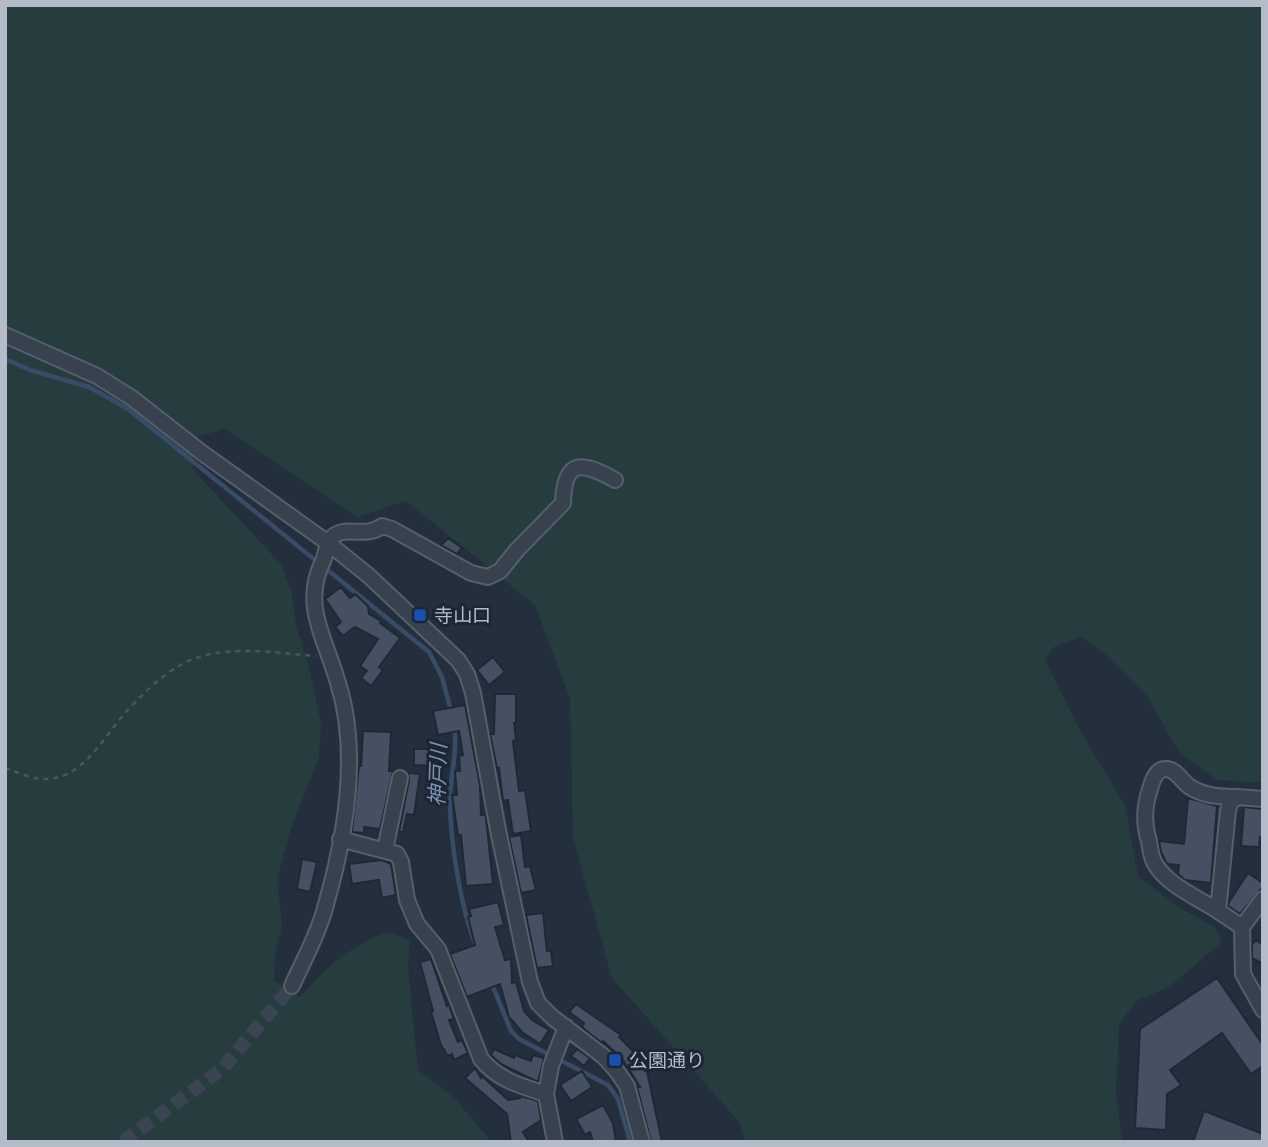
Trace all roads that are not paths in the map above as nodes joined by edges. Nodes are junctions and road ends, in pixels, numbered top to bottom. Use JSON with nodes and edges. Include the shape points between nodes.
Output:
{"nodes":[{"id":1,"x":5,"y":335,"type":"edge"},
{"id":2,"x":615,"y":480,"type":"dead end"},
{"id":3,"x":328,"y":543,"type":"junction"},
{"id":4,"x":400,"y":778,"type":"dead end"},
{"id":5,"x":1237,"y":797,"type":"junction"},
{"id":6,"x":1263,"y":799,"type":"edge"},
{"id":7,"x":340,"y":839,"type":"junction"},
{"id":8,"x":385,"y":849,"type":"junction"},
{"id":9,"x":1263,"y":899,"type":"edge"},
{"id":10,"x":1218,"y":911,"type":"junction"},
{"id":11,"x":1242,"y":927,"type":"junction"},
{"id":12,"x":292,"y":986,"type":"tunnel mouth"},
{"id":13,"x":1259,"y":991,"type":"edge"},
{"id":14,"x":1263,"y":1010,"type":"edge"},
{"id":15,"x":566,"y":1027,"type":"junction"},
{"id":16,"x":546,"y":1094,"type":"junction"},
{"id":17,"x":555,"y":1142,"type":"edge"},
{"id":18,"x":642,"y":1142,"type":"edge"}],
"edges":[{"from":1,"to":3,"type":"street","via":[[97,376]]},
{"from":2,"to":3,"type":"street","via":[[582,466],[570,471],[563,482],[563,503],[500,571],[488,577],[471,573],[382,526],[369,533],[336,534]]},
{"from":3,"to":7,"type":"street","via":[[314,578],[313,595],[314,611],[339,684],[348,736]]},
{"from":3,"to":15,"type":"street","via":[[429,632],[467,674],[530,982],[538,1003]]},
{"from":4,"to":8,"type":"street"},
{"from":5,"to":6,"type":"street"},
{"from":5,"to":10,"type":"street","via":[[1228,811]]},
{"from":5,"to":10,"type":"street","via":[[1203,793],[1168,768],[1157,773],[1144,809],[1154,863],[1175,884]]},
{"from":7,"to":8,"type":"street"},
{"from":7,"to":12,"type":"street","via":[[325,909]]},
{"from":8,"to":16,"type":"street","via":[[400,859],[407,900],[417,924],[438,949],[481,1059],[502,1079]]},
{"from":9,"to":11,"type":"street"},
{"from":10,"to":11,"type":"street"},
{"from":11,"to":13,"type":"street","via":[[1242,974]]},
{"from":13,"to":14,"type":"street"},
{"from":15,"to":16,"type":"street"},
{"from":15,"to":18,"type":"street","via":[[617,1070],[627,1086]]},
{"from":16,"to":17,"type":"street"}]}
